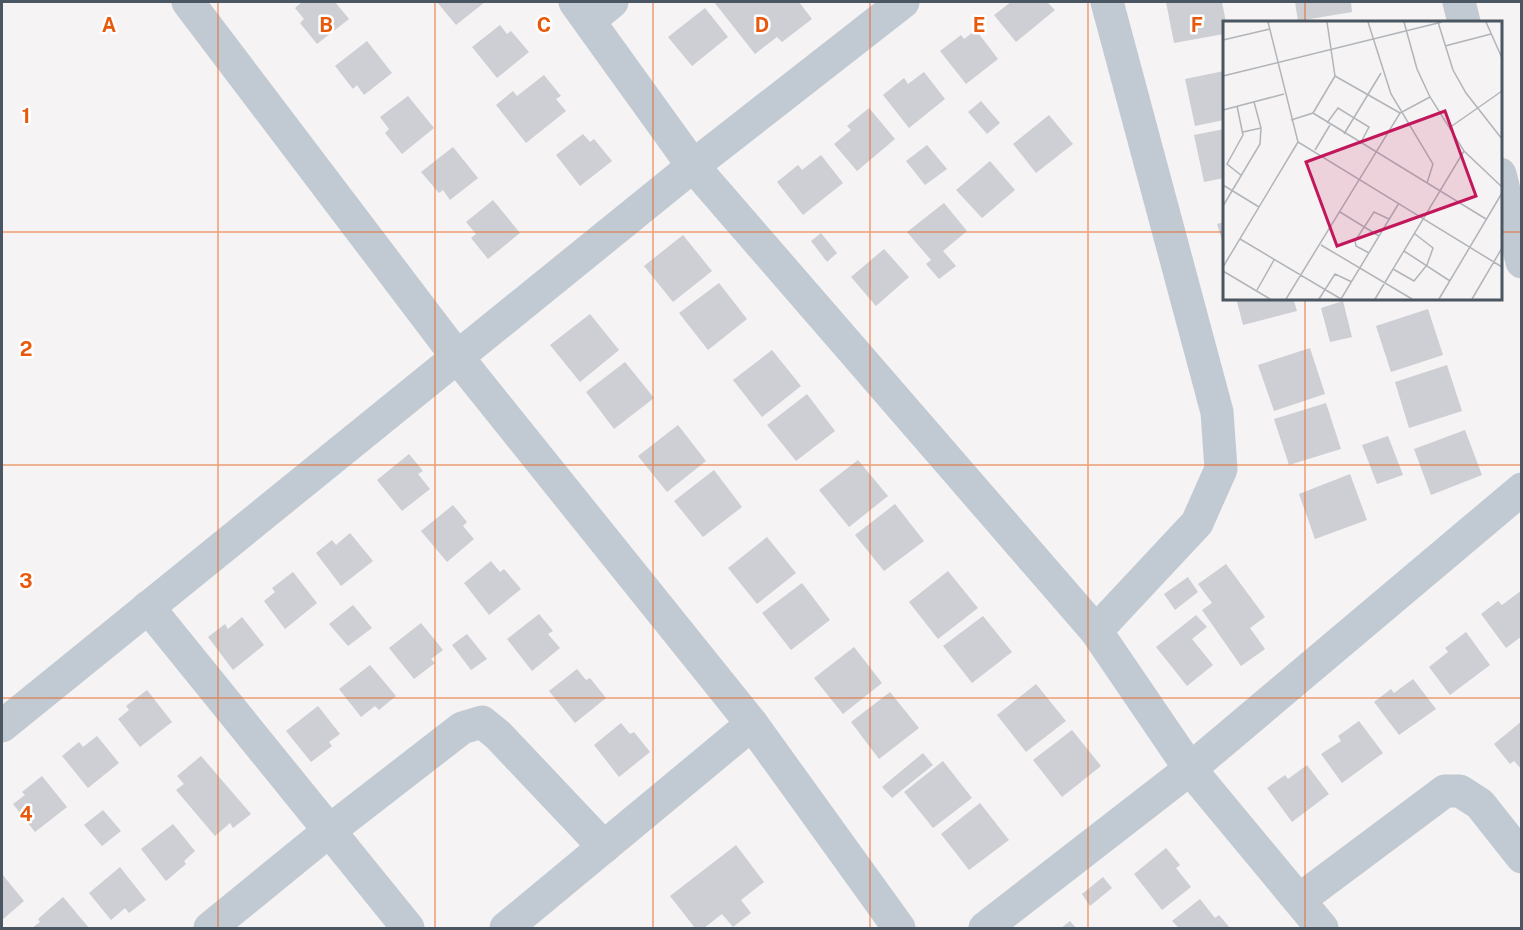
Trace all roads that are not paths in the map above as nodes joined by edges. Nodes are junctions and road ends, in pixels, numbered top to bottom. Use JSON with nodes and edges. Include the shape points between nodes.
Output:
{"nodes":[{"id":1,"x":188,"y":2,"type":"edge"},
{"id":2,"x":903,"y":2,"type":"edge"},
{"id":3,"x":1107,"y":2,"type":"edge"},
{"id":4,"x":1459,"y":2,"type":"edge"},
{"id":5,"x":592,"y":8,"type":"edge"},
{"id":6,"x":1464,"y":21,"type":"edge"},
{"id":7,"x":693,"y":166,"type":"junction"},
{"id":8,"x":1508,"y":177,"type":"edge"},
{"id":9,"x":1521,"y":262,"type":"edge"},
{"id":10,"x":458,"y":358,"type":"junction"},
{"id":11,"x":1521,"y":489,"type":"edge"},
{"id":12,"x":148,"y":607,"type":"junction"},
{"id":13,"x":1096,"y":631,"type":"junction"},
{"id":14,"x":752,"y":724,"type":"junction"},
{"id":15,"x":2,"y":726,"type":"edge"},
{"id":16,"x":1190,"y":769,"type":"junction"},
{"id":17,"x":330,"y":831,"type":"junction"},
{"id":18,"x":604,"y":847,"type":"junction"},
{"id":19,"x":1521,"y":857,"type":"edge"},
{"id":20,"x":1299,"y":900,"type":"junction"},
{"id":21,"x":210,"y":928,"type":"edge"},
{"id":22,"x":408,"y":928,"type":"edge"},
{"id":23,"x":506,"y":928,"type":"edge"},
{"id":24,"x":899,"y":928,"type":"edge"},
{"id":25,"x":985,"y":928,"type":"edge"},
{"id":26,"x":1322,"y":928,"type":"edge"}],
"edges":[{"from":1,"to":10,"type":"street"},
{"from":2,"to":7,"type":"street"},
{"from":3,"to":13,"type":"street","via":[[1217,412],[1221,469],[1197,523]]},
{"from":4,"to":6,"type":"street"},
{"from":5,"to":7,"type":"street"},
{"from":7,"to":10,"type":"street"},
{"from":7,"to":13,"type":"street"},
{"from":8,"to":9,"type":"street"},
{"from":10,"to":12,"type":"street"},
{"from":10,"to":14,"type":"street"},
{"from":11,"to":16,"type":"street"},
{"from":12,"to":15,"type":"street"},
{"from":12,"to":17,"type":"street"},
{"from":13,"to":16,"type":"street"},
{"from":14,"to":18,"type":"street"},
{"from":14,"to":24,"type":"street"},
{"from":16,"to":20,"type":"street"},
{"from":16,"to":25,"type":"street"},
{"from":17,"to":18,"type":"street","via":[[462,728],[482,722]]},
{"from":17,"to":21,"type":"street"},
{"from":17,"to":22,"type":"street"},
{"from":18,"to":23,"type":"street"},
{"from":19,"to":20,"type":"street","via":[[1480,804],[1460,791],[1444,791]]},
{"from":20,"to":26,"type":"street"}]}
